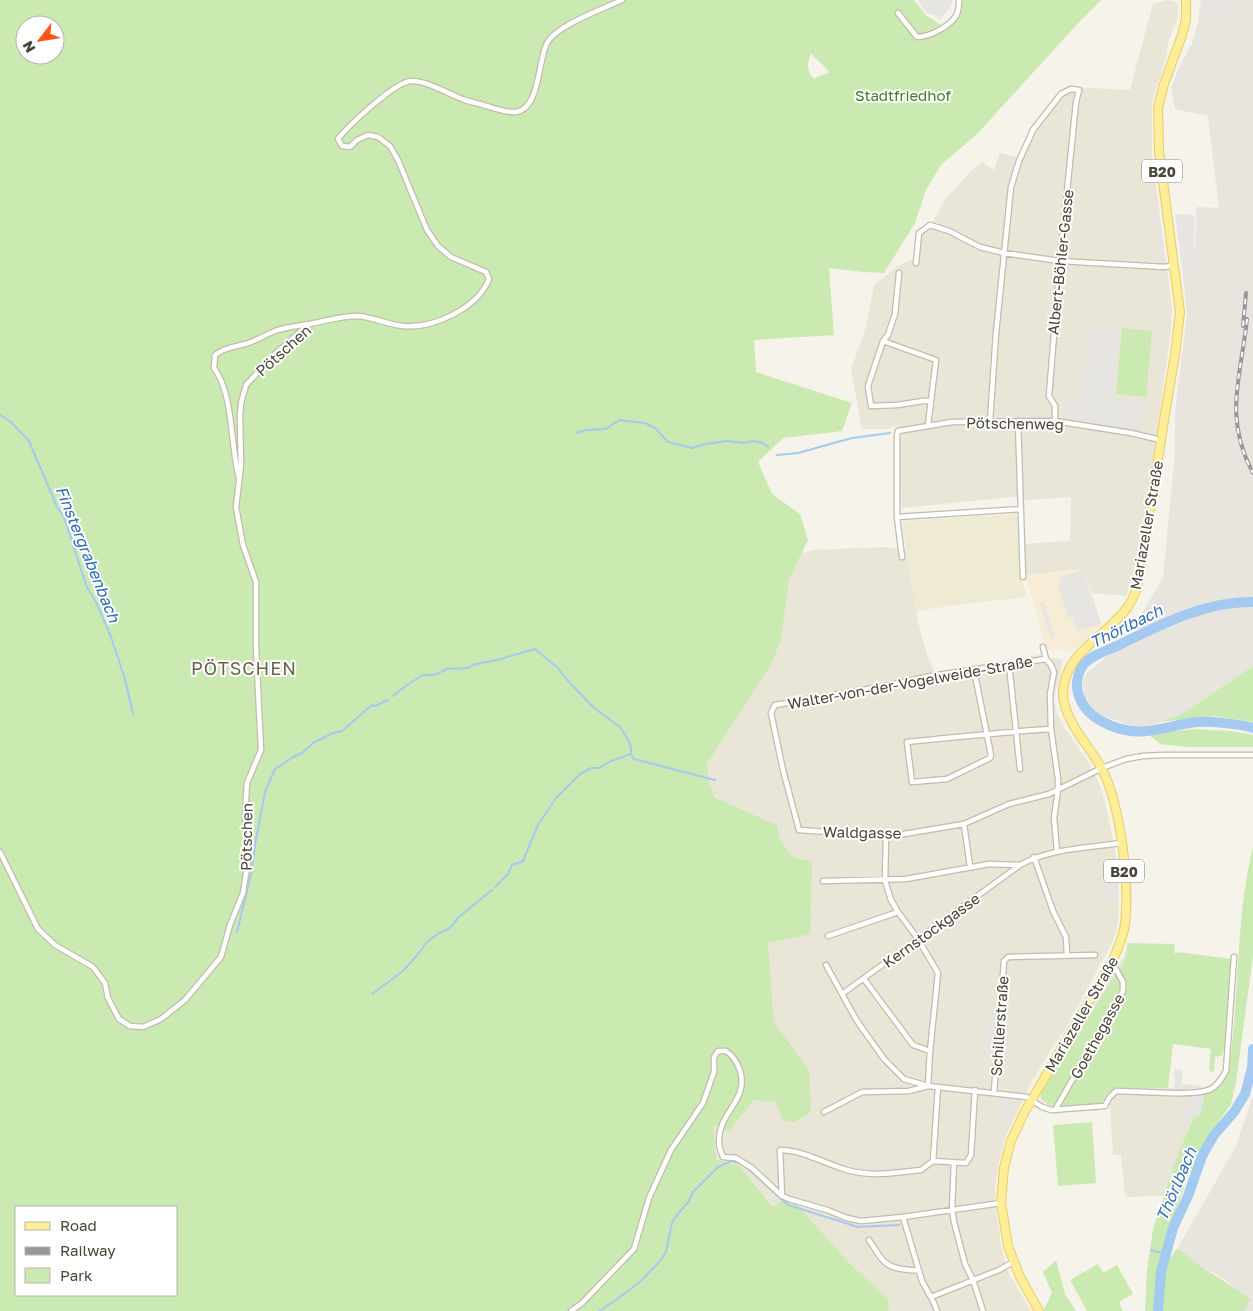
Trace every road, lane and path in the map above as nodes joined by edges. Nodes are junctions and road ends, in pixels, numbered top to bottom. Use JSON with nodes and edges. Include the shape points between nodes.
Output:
{"nodes":[{"id":1,"x":622,"y":0,"type":"edge"},
{"id":2,"x":959,"y":0,"type":"edge"},
{"id":3,"x":1186,"y":0,"type":"edge"},
{"id":4,"x":898,"y":13,"type":"dead end"},
{"id":5,"x":1004,"y":253,"type":"junction"},
{"id":6,"x":1060,"y":261,"type":"junction"},
{"id":7,"x":916,"y":263,"type":"dead end"},
{"id":8,"x":1174,"y":266,"type":"junction"},
{"id":9,"x":899,"y":273,"type":"dead end"},
{"id":10,"x":309,"y":324,"type":"junction"},
{"id":11,"x":883,"y":341,"type":"junction"},
{"id":12,"x":930,"y":402,"type":"junction"},
{"id":13,"x":990,"y":420,"type":"junction"},
{"id":14,"x":1018,"y":421,"type":"junction"},
{"id":15,"x":1055,"y":421,"type":"junction"},
{"id":16,"x":928,"y":425,"type":"junction"},
{"id":17,"x":1161,"y":440,"type":"junction"},
{"id":18,"x":239,"y":478,"type":"junction"},
{"id":19,"x":1021,"y":509,"type":"junction"},
{"id":20,"x":897,"y":517,"type":"junction"},
{"id":21,"x":902,"y":557,"type":"dead end"},
{"id":22,"x":1023,"y":577,"type":"dead end"},
{"id":23,"x":1043,"y":646,"type":"dead end"},
{"id":24,"x":1046,"y":659,"type":"junction"},
{"id":25,"x":1010,"y":664,"type":"junction"},
{"id":26,"x":974,"y":670,"type":"junction"},
{"id":27,"x":775,"y":705,"type":"joint"},
{"id":28,"x":1052,"y":729,"type":"junction"},
{"id":29,"x":1017,"y":731,"type":"junction"},
{"id":30,"x":987,"y":734,"type":"junction"},
{"id":31,"x":1253,"y":755,"type":"edge"},
{"id":32,"x":1102,"y":768,"type":"junction"},
{"id":33,"x":1020,"y":769,"type":"dead end"},
{"id":34,"x":1058,"y":789,"type":"junction"},
{"id":35,"x":964,"y":824,"type":"junction"},
{"id":36,"x":886,"y":836,"type":"junction"},
{"id":37,"x":1122,"y":843,"type":"junction"},
{"id":38,"x":1057,"y":851,"type":"junction"},
{"id":39,"x":0,"y":852,"type":"edge"},
{"id":40,"x":1034,"y":857,"type":"junction"},
{"id":41,"x":1020,"y":865,"type":"junction"},
{"id":42,"x":970,"y":867,"type":"junction"},
{"id":43,"x":885,"y":881,"type":"junction"},
{"id":44,"x":823,"y":882,"type":"dead end"},
{"id":45,"x":898,"y":912,"type":"junction"},
{"id":46,"x":828,"y":936,"type":"dead end"},
{"id":47,"x":918,"y":939,"type":"junction"},
{"id":48,"x":1067,"y":955,"type":"junction"},
{"id":49,"x":1095,"y":955,"type":"dead end"},
{"id":50,"x":1234,"y":957,"type":"dead end"},
{"id":51,"x":1112,"y":962,"type":"junction"},
{"id":52,"x":826,"y":965,"type":"dead end"},
{"id":53,"x":864,"y":979,"type":"junction"},
{"id":54,"x":842,"y":994,"type":"junction"},
{"id":55,"x":930,"y":1050,"type":"junction"},
{"id":56,"x":928,"y":1086,"type":"junction"},
{"id":57,"x":938,"y":1087,"type":"junction"},
{"id":58,"x":975,"y":1090,"type":"junction"},
{"id":59,"x":994,"y":1092,"type":"junction"},
{"id":60,"x":1031,"y":1099,"type":"junction"},
{"id":61,"x":1055,"y":1110,"type":"junction"},
{"id":62,"x":824,"y":1112,"type":"dead end"},
{"id":63,"x":933,"y":1161,"type":"junction"},
{"id":64,"x":954,"y":1162,"type":"junction"},
{"id":65,"x":782,"y":1196,"type":"junction"},
{"id":66,"x":1002,"y":1204,"type":"junction"},
{"id":67,"x":952,"y":1210,"type":"junction"},
{"id":68,"x":902,"y":1217,"type":"junction"},
{"id":69,"x":869,"y":1240,"type":"dead end"},
{"id":70,"x":1013,"y":1262,"type":"junction"},
{"id":71,"x":918,"y":1270,"type":"junction"},
{"id":72,"x":973,"y":1280,"type":"junction"},
{"id":73,"x":931,"y":1297,"type":"junction"},
{"id":74,"x":571,"y":1311,"type":"edge"},
{"id":75,"x":937,"y":1311,"type":"edge"},
{"id":76,"x":983,"y":1311,"type":"edge"},
{"id":77,"x":1039,"y":1311,"type":"edge"}],
"edges":[{"from":1,"to":10,"type":"street","name":"Pötschen","via":[[557,30],[547,43],[533,98],[517,112],[465,100],[412,81],[399,84],[346,130],[338,139],[342,146],[350,147],[368,135],[378,137],[390,146],[427,230],[438,246],[451,257],[486,272],[489,279],[474,301],[454,315],[427,324],[404,327],[360,316]]},
{"from":2,"to":4,"type":"street","via":[[956,16],[944,27],[923,37],[917,37]]},
{"from":3,"to":8,"type":"main road","name":"Mariazeller Straße","number":"B20","via":[[1184,27],[1162,91],[1157,120]]},
{"from":5,"to":6,"type":"street"},
{"from":5,"to":6,"type":"street","name":"Albert-Böhler-Gasse","via":[[1011,187],[1033,130],[1061,94],[1071,89],[1079,90]]},
{"from":5,"to":7,"type":"street","via":[[930,225],[918,234]]},
{"from":5,"to":13,"type":"street"},
{"from":6,"to":8,"type":"street"},
{"from":6,"to":15,"type":"street","name":"Albert-Böhler-Gasse","via":[[1049,396],[1055,406]]},
{"from":8,"to":17,"type":"main road","name":"Mariazeller Straße","number":"B20","via":[[1179,321]]},
{"from":9,"to":11,"type":"street","via":[[895,314]]},
{"from":10,"to":18,"type":"street","name":"Pötschen","via":[[246,385],[240,417]]},
{"from":10,"to":18,"type":"street","via":[[273,331],[215,355],[214,368],[224,387]]},
{"from":11,"to":12,"type":"street","via":[[936,360]]},
{"from":11,"to":12,"type":"street","via":[[868,386],[871,406]]},
{"from":12,"to":16,"type":"street"},
{"from":13,"to":14,"type":"street","name":"Pötschenweg"},
{"from":13,"to":16,"type":"street","name":"Pötschenweg"},
{"from":14,"to":15,"type":"street","name":"Pötschenweg"},
{"from":14,"to":19,"type":"street"},
{"from":15,"to":17,"type":"street","name":"Pötschenweg"},
{"from":16,"to":20,"type":"street","name":"Pötschenweg","via":[[898,431]]},
{"from":17,"to":32,"type":"main road","name":"Mariazeller Straße","number":"B20","via":[[1137,586],[1131,602],[1072,664],[1064,684],[1064,702],[1070,719]]},
{"from":18,"to":39,"type":"street","name":"Pötschen","via":[[236,507],[243,545],[256,582],[261,750],[248,783],[245,814],[248,861],[243,893],[221,957],[184,1000],[161,1019],[143,1027],[130,1026],[119,1019],[108,998],[105,983],[93,968],[55,945],[38,928]]},
{"from":19,"to":20,"type":"street"},
{"from":19,"to":22,"type":"street"},
{"from":20,"to":21,"type":"street","name":"Pötschenweg"},
{"from":23,"to":24,"type":"street"},
{"from":24,"to":25,"type":"street","name":"Walter-von-der-Vogelweide-Straße"},
{"from":24,"to":28,"type":"street","via":[[1054,672],[1050,694]]},
{"from":25,"to":26,"type":"street","name":"Walter-von-der-Vogelweide-Straße"},
{"from":25,"to":29,"type":"street"},
{"from":26,"to":27,"type":"street","name":"Walter-von-der-Vogelweide-Straße"},
{"from":26,"to":30,"type":"street"},
{"from":27,"to":36,"type":"street","name":"Waldgasse","via":[[771,713],[799,830]]},
{"from":28,"to":29,"type":"street"},
{"from":28,"to":34,"type":"street"},
{"from":29,"to":30,"type":"street"},
{"from":29,"to":33,"type":"street"},
{"from":30,"to":30,"type":"street","via":[[991,755],[988,760],[947,778],[912,782],[907,742]]},
{"from":31,"to":32,"type":"street","name":"Waldgasse","via":[[1143,756]]},
{"from":32,"to":34,"type":"street","name":"Waldgasse"},
{"from":32,"to":37,"type":"main road","name":"Mariazeller Straße","number":"B20","via":[[1117,813]]},
{"from":34,"to":35,"type":"street","name":"Waldgasse","via":[[1002,807]]},
{"from":34,"to":38,"type":"street","via":[[1054,818]]},
{"from":35,"to":36,"type":"street","name":"Waldgasse"},
{"from":35,"to":42,"type":"street"},
{"from":36,"to":43,"type":"street"},
{"from":37,"to":38,"type":"street","name":"Kernstockgasse"},
{"from":37,"to":51,"type":"main road","name":"Mariazeller Straße","number":"B20","via":[[1126,911],[1121,940]]},
{"from":38,"to":40,"type":"street","name":"Kernstockgasse"},
{"from":40,"to":41,"type":"street","name":"Kernstockgasse"},
{"from":40,"to":48,"type":"street","via":[[1066,937]]},
{"from":41,"to":42,"type":"street"},
{"from":41,"to":47,"type":"street","name":"Kernstockgasse"},
{"from":42,"to":43,"type":"street"},
{"from":43,"to":44,"type":"street"},
{"from":43,"to":45,"type":"street"},
{"from":45,"to":46,"type":"street"},
{"from":45,"to":47,"type":"street"},
{"from":47,"to":53,"type":"street","name":"Kernstockgasse"},
{"from":47,"to":55,"type":"street","via":[[938,973]]},
{"from":48,"to":49,"type":"street","name":"Schillerstraße"},
{"from":48,"to":59,"type":"street","name":"Schillerstraße","via":[[1008,957],[1004,961]]},
{"from":50,"to":61,"type":"street","via":[[1226,1071],[1220,1082],[1202,1092],[1116,1091],[1105,1106]]},
{"from":51,"to":60,"type":"main road","name":"Mariazeller Straße","number":"B20"},
{"from":51,"to":61,"type":"street","name":"Goethegasse","via":[[1123,982],[1123,991]]},
{"from":52,"to":54,"type":"street"},
{"from":53,"to":54,"type":"street","name":"Kernstockgasse"},
{"from":53,"to":55,"type":"street","via":[[913,1045]]},
{"from":54,"to":56,"type":"street","via":[[884,1059],[904,1079]]},
{"from":55,"to":56,"type":"street"},
{"from":56,"to":57,"type":"street"},
{"from":56,"to":62,"type":"street","via":[[909,1091],[862,1092]]},
{"from":57,"to":58,"type":"street"},
{"from":57,"to":63,"type":"street"},
{"from":58,"to":59,"type":"street"},
{"from":58,"to":64,"type":"street","via":[[971,1155],[966,1163]]},
{"from":59,"to":60,"type":"street"},
{"from":60,"to":61,"type":"street","via":[[1042,1107]]},
{"from":60,"to":66,"type":"main road","name":"Mariazeller Straße","number":"B20","via":[[1008,1151],[1002,1178]]},
{"from":63,"to":64,"type":"street"},
{"from":63,"to":65,"type":"street","via":[[921,1170],[872,1174],[849,1171],[780,1150]]},
{"from":64,"to":67,"type":"street"},
{"from":65,"to":68,"type":"street","via":[[861,1221]]},
{"from":65,"to":74,"type":"street","via":[[752,1168],[736,1158],[723,1157],[719,1142],[725,1117],[740,1092],[742,1082],[738,1062],[726,1051],[718,1051],[704,1103],[671,1150],[649,1198],[634,1249],[582,1304]]},
{"from":66,"to":67,"type":"street"},
{"from":66,"to":70,"type":"main road","name":"Mariazeller Straße","number":"B20"},
{"from":67,"to":68,"type":"street"},
{"from":67,"to":72,"type":"street","via":[[959,1246]]},
{"from":68,"to":71,"type":"street"},
{"from":69,"to":71,"type":"street","via":[[886,1264]]},
{"from":70,"to":72,"type":"street"},
{"from":70,"to":77,"type":"main road","name":"Mariazeller Straße","number":"B20"},
{"from":71,"to":73,"type":"street"},
{"from":72,"to":73,"type":"street"},
{"from":72,"to":76,"type":"street"},
{"from":73,"to":75,"type":"street"}]}
